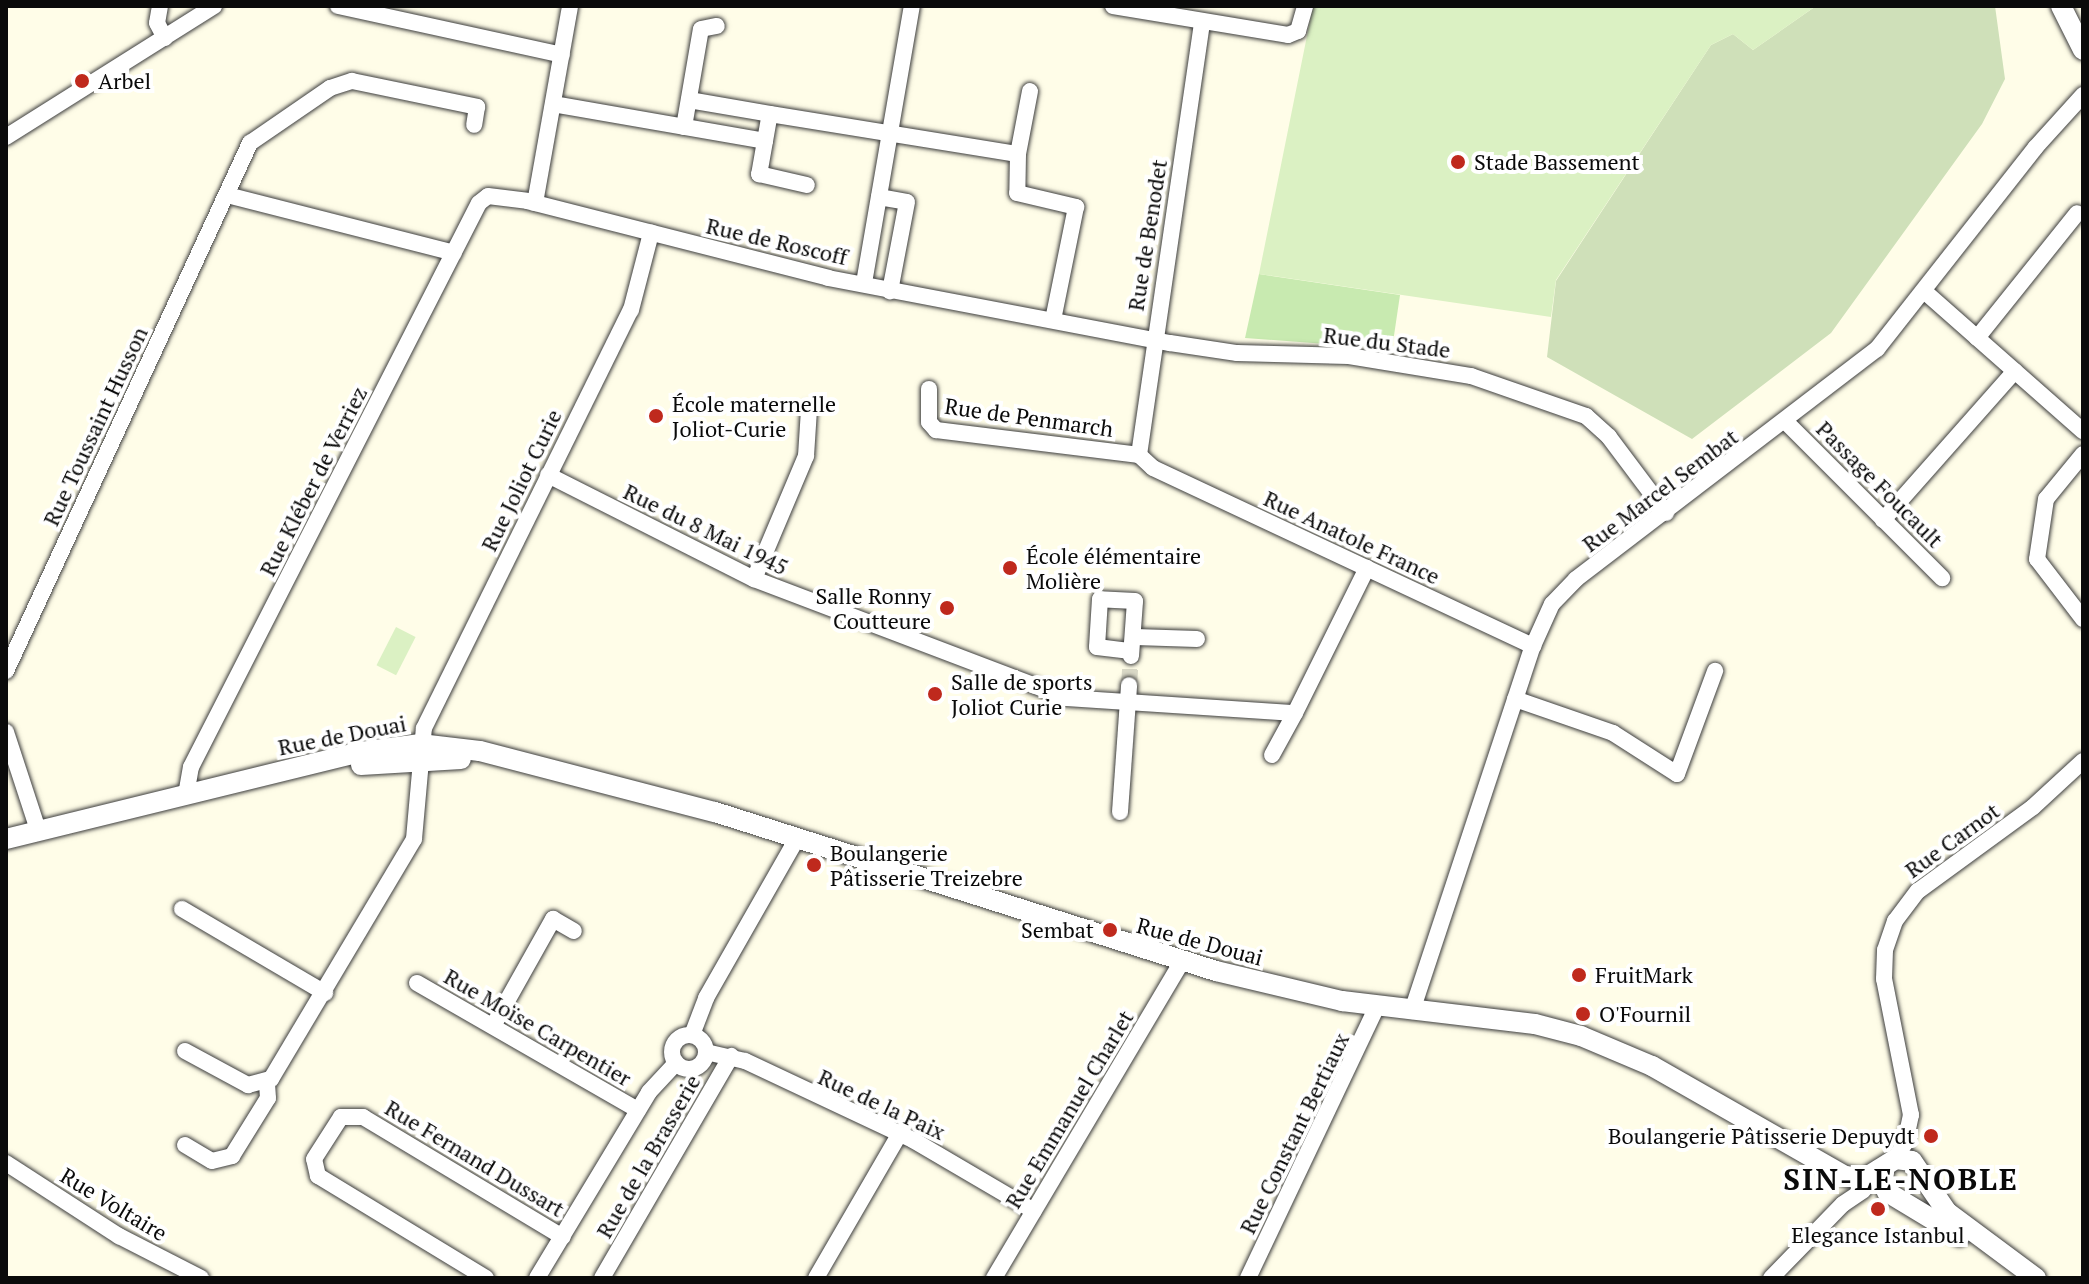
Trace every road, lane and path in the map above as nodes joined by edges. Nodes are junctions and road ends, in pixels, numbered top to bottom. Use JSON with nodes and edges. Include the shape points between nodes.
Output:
{"nodes":[{"id":1,"x":160,"y":6,"type":"edge"},
{"id":2,"x":214,"y":6,"type":"edge"},
{"id":3,"x":338,"y":6,"type":"edge"},
{"id":4,"x":570,"y":6,"type":"edge"},
{"id":5,"x":912,"y":6,"type":"edge"},
{"id":6,"x":1113,"y":6,"type":"edge"},
{"id":7,"x":1305,"y":6,"type":"edge"},
{"id":8,"x":2061,"y":6,"type":"edge"},
{"id":9,"x":1161,"y":10,"type":"edge"},
{"id":10,"x":1202,"y":22,"type":"junction"},
{"id":11,"x":717,"y":26,"type":"dead end"},
{"id":12,"x":165,"y":38,"type":"junction"},
{"id":13,"x":2083,"y":50,"type":"edge"},
{"id":14,"x":562,"y":55,"type":"junction"},
{"id":15,"x":1030,"y":91,"type":"dead end"},
{"id":16,"x":2083,"y":95,"type":"edge"},
{"id":17,"x":689,"y":100,"type":"junction"},
{"id":18,"x":553,"y":104,"type":"junction"},
{"id":19,"x":770,"y":114,"type":"junction"},
{"id":20,"x":474,"y":125,"type":"dead end"},
{"id":21,"x":684,"y":127,"type":"junction"},
{"id":22,"x":890,"y":131,"type":"junction"},
{"id":23,"x":6,"y":137,"type":"edge"},
{"id":24,"x":765,"y":141,"type":"junction"},
{"id":25,"x":1018,"y":154,"type":"junction"},
{"id":26,"x":807,"y":185,"type":"dead end"},
{"id":27,"x":493,"y":196,"type":"joint"},
{"id":28,"x":226,"y":197,"type":"junction"},
{"id":29,"x":879,"y":197,"type":"junction"},
{"id":30,"x":535,"y":203,"type":"junction"},
{"id":31,"x":2077,"y":213,"type":"dead end"},
{"id":32,"x":651,"y":233,"type":"junction"},
{"id":33,"x":454,"y":253,"type":"junction"},
{"id":34,"x":864,"y":283,"type":"junction"},
{"id":35,"x":890,"y":291,"type":"junction"},
{"id":36,"x":1924,"y":291,"type":"junction"},
{"id":37,"x":1053,"y":320,"type":"junction"},
{"id":38,"x":1977,"y":338,"type":"junction"},
{"id":39,"x":1154,"y":340,"type":"junction"},
{"id":40,"x":2015,"y":371,"type":"junction"},
{"id":41,"x":929,"y":389,"type":"dead end"},
{"id":42,"x":809,"y":410,"type":"dead end"},
{"id":43,"x":1786,"y":422,"type":"junction"},
{"id":44,"x":2083,"y":431,"type":"edge"},
{"id":45,"x":2083,"y":454,"type":"edge"},
{"id":46,"x":1139,"y":455,"type":"junction"},
{"id":47,"x":1153,"y":468,"type":"joint"},
{"id":48,"x":548,"y":475,"type":"junction"},
{"id":49,"x":1666,"y":513,"type":"junction"},
{"id":50,"x":1883,"y":520,"type":"junction"},
{"id":51,"x":1367,"y":568,"type":"junction"},
{"id":52,"x":1942,"y":578,"type":"dead end"},
{"id":53,"x":754,"y":579,"type":"junction"},
{"id":54,"x":2083,"y":619,"type":"edge"},
{"id":55,"x":1197,"y":639,"type":"dead end"},
{"id":56,"x":1533,"y":646,"type":"junction"},
{"id":57,"x":1132,"y":648,"type":"dead end"},
{"id":58,"x":6,"y":671,"type":"edge"},
{"id":59,"x":1715,"y":671,"type":"dead end"},
{"id":60,"x":1129,"y":685,"type":"tunnel mouth"},
{"id":61,"x":1515,"y":699,"type":"junction"},
{"id":62,"x":1128,"y":702,"type":"junction"},
{"id":63,"x":1295,"y":713,"type":"junction"},
{"id":64,"x":6,"y":732,"type":"edge"},
{"id":65,"x":420,"y":752,"type":"junction"},
{"id":66,"x":1272,"y":755,"type":"dead end"},
{"id":67,"x":2083,"y":761,"type":"edge"},
{"id":68,"x":186,"y":795,"type":"junction"},
{"id":69,"x":1120,"y":812,"type":"dead end"},
{"id":70,"x":38,"y":830,"type":"junction"},
{"id":71,"x":798,"y":837,"type":"junction"},
{"id":72,"x":6,"y":839,"type":"edge"},
{"id":73,"x":182,"y":909,"type":"dead end"},
{"id":74,"x":574,"y":931,"type":"dead end"},
{"id":75,"x":1182,"y":962,"type":"junction"},
{"id":76,"x":417,"y":983,"type":"dead end"},
{"id":77,"x":325,"y":993,"type":"junction"},
{"id":78,"x":1377,"y":1006,"type":"junction"},
{"id":79,"x":1412,"y":1011,"type":"junction"},
{"id":80,"x":493,"y":1026,"type":"junction"},
{"id":81,"x":692,"y":1035,"type":"junction"},
{"id":82,"x":185,"y":1051,"type":"dead end"},
{"id":83,"x":706,"y":1052,"type":"junction"},
{"id":84,"x":731,"y":1056,"type":"junction"},
{"id":85,"x":676,"y":1063,"type":"junction"},
{"id":86,"x":267,"y":1082,"type":"junction"},
{"id":87,"x":638,"y":1110,"type":"junction"},
{"id":88,"x":900,"y":1133,"type":"junction"},
{"id":89,"x":185,"y":1145,"type":"dead end"},
{"id":90,"x":6,"y":1163,"type":"edge"},
{"id":91,"x":1889,"y":1164,"type":"junction"},
{"id":92,"x":1832,"y":1170,"type":"junction"},
{"id":93,"x":1922,"y":1175,"type":"junction"},
{"id":94,"x":1864,"y":1190,"type":"junction"},
{"id":95,"x":1892,"y":1196,"type":"junction"},
{"id":96,"x":1034,"y":1211,"type":"junction"},
{"id":97,"x":563,"y":1237,"type":"junction"},
{"id":98,"x":201,"y":1278,"type":"edge"},
{"id":99,"x":486,"y":1278,"type":"edge"},
{"id":100,"x":537,"y":1278,"type":"edge"},
{"id":101,"x":602,"y":1278,"type":"edge"},
{"id":102,"x":816,"y":1278,"type":"edge"},
{"id":103,"x":994,"y":1278,"type":"edge"},
{"id":104,"x":1248,"y":1278,"type":"edge"},
{"id":105,"x":1771,"y":1278,"type":"edge"},
{"id":106,"x":2017,"y":1278,"type":"edge"},
{"id":107,"x":2036,"y":1278,"type":"edge"}],
"edges":[{"from":1,"to":12,"type":"street","via":[[157,23]]},
{"from":2,"to":12,"type":"street"},
{"from":3,"to":14,"type":"street"},
{"from":4,"to":14,"type":"street"},
{"from":5,"to":22,"type":"street"},
{"from":6,"to":9,"type":"street"},
{"from":7,"to":10,"type":"street","via":[[1294,35]]},
{"from":8,"to":13,"type":"street"},
{"from":9,"to":10,"type":"street"},
{"from":10,"to":39,"type":"street","name":"Rue de Benodet"},
{"from":11,"to":17,"type":"street","via":[[701,29]]},
{"from":12,"to":23,"type":"street"},
{"from":14,"to":18,"type":"street"},
{"from":15,"to":25,"type":"street"},
{"from":16,"to":36,"type":"street","name":"Rue Marcel Sembat"},
{"from":17,"to":19,"type":"street"},
{"from":17,"to":21,"type":"street"},
{"from":18,"to":21,"type":"street"},
{"from":18,"to":30,"type":"street"},
{"from":19,"to":22,"type":"street"},
{"from":19,"to":24,"type":"street"},
{"from":20,"to":28,"type":"street","name":"Rue Toussaint Husson","via":[[477,107],[345,82],[255,138]]},
{"from":21,"to":24,"type":"street"},
{"from":22,"to":25,"type":"street"},
{"from":22,"to":29,"type":"street"},
{"from":24,"to":26,"type":"street","via":[[759,174]]},
{"from":25,"to":37,"type":"street","via":[[1017,193],[1076,207]]},
{"from":27,"to":30,"type":"street","name":"Rue de Roscoff"},
{"from":27,"to":33,"type":"street","name":"Rue Kléber de Verriez","via":[[479,203]]},
{"from":28,"to":33,"type":"street"},
{"from":28,"to":58,"type":"street","name":"Rue Toussaint Husson"},
{"from":29,"to":34,"type":"street"},
{"from":29,"to":35,"type":"street","via":[[907,202]]},
{"from":30,"to":32,"type":"street","name":"Rue de Roscoff"},
{"from":31,"to":38,"type":"street"},
{"from":32,"to":34,"type":"street","name":"Rue de Roscoff"},
{"from":32,"to":48,"type":"street","name":"Rue Joliot Curie","via":[[631,310]]},
{"from":33,"to":68,"type":"street","name":"Rue Kléber de Verriez","via":[[191,767]]},
{"from":34,"to":35,"type":"street","name":"Rue de Roscoff"},
{"from":35,"to":37,"type":"street","name":"Rue de Roscoff"},
{"from":36,"to":38,"type":"street"},
{"from":36,"to":43,"type":"street","name":"Rue Marcel Sembat","via":[[1877,349]]},
{"from":37,"to":39,"type":"street","name":"Rue du Stade"},
{"from":38,"to":40,"type":"street"},
{"from":39,"to":46,"type":"street","name":"Rue de Benodet"},
{"from":39,"to":49,"type":"street","name":"Rue du Stade","via":[[1228,353],[1349,356],[1482,379],[1586,416],[1609,437]]},
{"from":40,"to":44,"type":"street"},
{"from":40,"to":50,"type":"street"},
{"from":41,"to":46,"type":"street","name":"Rue de Penmarch","via":[[929,422],[940,431]]},
{"from":42,"to":53,"type":"street","via":[[806,456]]},
{"from":43,"to":49,"type":"street","name":"Rue Marcel Sembat"},
{"from":43,"to":50,"type":"street","name":"Passage Foucault"},
{"from":45,"to":54,"type":"street","via":[[2046,499],[2037,559]]},
{"from":46,"to":47,"type":"street","name":"Rue de Penmarch"},
{"from":47,"to":51,"type":"street","name":"Rue Anatole France"},
{"from":48,"to":53,"type":"street","name":"Rue du 8 Mai 1945"},
{"from":48,"to":65,"type":"street","name":"Rue Joliot Curie"},
{"from":49,"to":56,"type":"street","name":"Rue Marcel Sembat","via":[[1567,587],[1547,611]]},
{"from":50,"to":52,"type":"street","name":"Passage Foucault"},
{"from":51,"to":56,"type":"street","name":"Rue Anatole France"},
{"from":51,"to":63,"type":"street"},
{"from":53,"to":62,"type":"street","name":"Rue du 8 Mai 1945","via":[[1058,696]]},
{"from":55,"to":57,"type":"street"},
{"from":56,"to":61,"type":"street","name":"Rue Marcel Sembat"},
{"from":59,"to":61,"type":"street","via":[[1677,774],[1602,728]]},
{"from":60,"to":62,"type":"street"},
{"from":61,"to":79,"type":"street","name":"Rue Marcel Sembat"},
{"from":62,"to":63,"type":"street","name":"Rue du 8 Mai 1945"},
{"from":62,"to":69,"type":"street"},
{"from":63,"to":66,"type":"street"},
{"from":64,"to":70,"type":"street"},
{"from":65,"to":68,"type":"street","name":"Rue de Douai"},
{"from":65,"to":71,"type":"street","name":"Rue de Douai","via":[[544,768]]},
{"from":65,"to":77,"type":"street","via":[[414,839],[352,937]]},
{"from":67,"to":91,"type":"street","name":"Rue Carnot","via":[[2033,807],[1918,891],[1895,921],[1885,950],[1884,979],[1911,1115],[1905,1143]]},
{"from":68,"to":70,"type":"street","name":"Rue de Douai"},
{"from":70,"to":72,"type":"street","name":"Rue de Douai"},
{"from":71,"to":75,"type":"street","name":"Rue de Douai"},
{"from":71,"to":81,"type":"street","via":[[706,998]]},
{"from":73,"to":77,"type":"street"},
{"from":74,"to":80,"type":"street","via":[[553,919]]},
{"from":75,"to":78,"type":"street","name":"Rue de Douai"},
{"from":75,"to":96,"type":"street","name":"Rue Emmanuel Charlet"},
{"from":76,"to":80,"type":"street","name":"Rue Moïse Carpentier"},
{"from":77,"to":86,"type":"street"},
{"from":78,"to":79,"type":"street","name":"Rue de Douai"},
{"from":78,"to":104,"type":"street","name":"Rue Constant Bertiaux"},
{"from":79,"to":92,"type":"street","name":"Rue de Douai","via":[[1535,1024],[1593,1040],[1667,1074]]},
{"from":80,"to":87,"type":"street","name":"Rue Moïse Carpentier"},
{"from":81,"to":83,"type":"street"},
{"from":81,"to":85,"type":"street","via":[[673,1044]]},
{"from":82,"to":86,"type":"street","via":[[240,1082]]},
{"from":83,"to":84,"type":"street","name":"Rue de la Paix"},
{"from":83,"to":85,"type":"street","via":[[694,1068]]},
{"from":84,"to":88,"type":"street","name":"Rue de la Paix"},
{"from":84,"to":101,"type":"street","name":"Rue de la Brasserie"},
{"from":85,"to":87,"type":"street"},
{"from":86,"to":89,"type":"street","via":[[268,1098],[232,1156],[212,1161]]},
{"from":87,"to":97,"type":"street"},
{"from":88,"to":96,"type":"street","name":"Rue de la Paix"},
{"from":88,"to":102,"type":"street"},
{"from":90,"to":98,"type":"street","name":"Rue Voltaire","via":[[119,1236]]},
{"from":91,"to":92,"type":"street","name":"Rue de Douai","via":[[1860,1178]]},
{"from":91,"to":93,"type":"street","via":[[1909,1160]]},
{"from":91,"to":95,"type":"street","via":[[1882,1183]]},
{"from":92,"to":94,"type":"street","name":"Rue de Douai"},
{"from":93,"to":95,"type":"street","via":[[1916,1193]]},
{"from":93,"to":107,"type":"street","via":[[1947,1212]]},
{"from":94,"to":95,"type":"street","name":"Rue de Douai"},
{"from":94,"to":105,"type":"street","via":[[1843,1204]]},
{"from":95,"to":106,"type":"street","via":[[1970,1242]]},
{"from":96,"to":103,"type":"street","name":"Rue Emmanuel Charlet"},
{"from":97,"to":99,"type":"street","name":"Rue Fernand Dussart","via":[[363,1117],[346,1115],[314,1165],[323,1181]]},
{"from":97,"to":100,"type":"street"}]}
